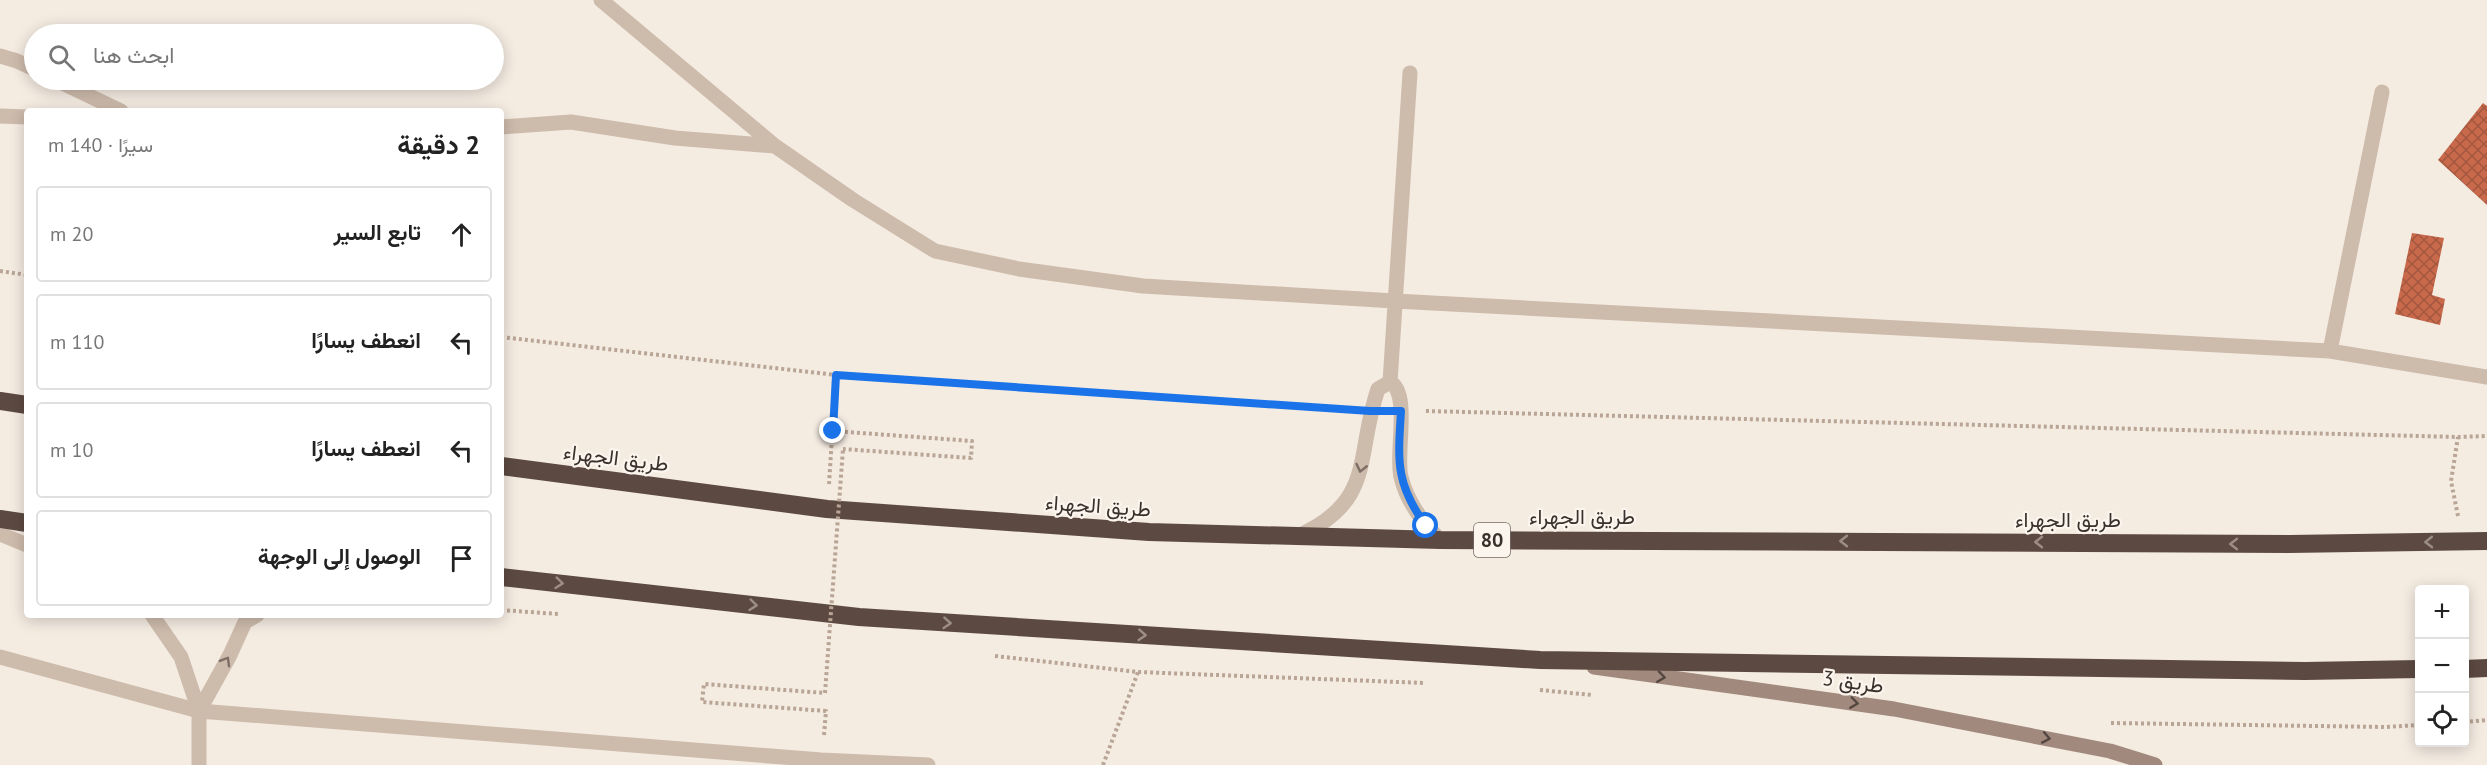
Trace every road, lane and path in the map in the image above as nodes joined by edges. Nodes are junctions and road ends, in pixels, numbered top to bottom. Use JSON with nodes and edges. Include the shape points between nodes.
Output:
{"nodes":[{"id":1,"x":601,"y":0,"type":"edge"},
{"id":2,"x":0,"y":56,"type":"edge"},
{"id":3,"x":24,"y":65,"type":"edge"},
{"id":4,"x":1410,"y":73,"type":"dead end"},
{"id":5,"x":77,"y":90,"type":"edge"},
{"id":6,"x":2382,"y":92,"type":"dead end"},
{"id":7,"x":115,"y":108,"type":"edge"},
{"id":8,"x":0,"y":116,"type":"edge"},
{"id":9,"x":24,"y":117,"type":"edge"},
{"id":10,"x":504,"y":128,"type":"edge"},
{"id":11,"x":775,"y":146,"type":"junction"},
{"id":12,"x":0,"y":271,"type":"edge"},
{"id":13,"x":24,"y":275,"type":"edge"},
{"id":14,"x":1395,"y":301,"type":"junction"},
{"id":15,"x":504,"y":337,"type":"edge"},
{"id":16,"x":2330,"y":351,"type":"junction"},
{"id":17,"x":836,"y":375,"type":"junction"},
{"id":18,"x":2487,"y":376,"type":"edge"},
{"id":19,"x":1390,"y":382,"type":"junction"},
{"id":20,"x":0,"y":401,"type":"edge"},
{"id":21,"x":24,"y":405,"type":"edge"},
{"id":22,"x":1370,"y":411,"type":"junction"},
{"id":23,"x":1401,"y":411,"type":"junction"},
{"id":24,"x":833,"y":431,"type":"junction"},
{"id":25,"x":2487,"y":436,"type":"edge"},
{"id":26,"x":2458,"y":437,"type":"junction"},
{"id":27,"x":504,"y":466,"type":"edge"},
{"id":28,"x":827,"y":508,"type":"junction"},
{"id":29,"x":0,"y":519,"type":"edge"},
{"id":30,"x":24,"y":523,"type":"edge"},
{"id":31,"x":0,"y":534,"type":"edge"},
{"id":32,"x":1297,"y":537,"type":"junction"},
{"id":33,"x":1440,"y":540,"type":"junction"},
{"id":34,"x":2487,"y":541,"type":"edge"},
{"id":35,"x":2464,"y":542,"type":"junction"},
{"id":36,"x":24,"y":544,"type":"edge"},
{"id":37,"x":504,"y":577,"type":"edge"},
{"id":38,"x":154,"y":618,"type":"edge"},
{"id":39,"x":252,"y":618,"type":"edge"},
{"id":40,"x":0,"y":657,"type":"edge"},
{"id":41,"x":1540,"y":660,"type":"junction"},
{"id":42,"x":2487,"y":668,"type":"edge"},
{"id":43,"x":2415,"y":669,"type":"edge"},
{"id":44,"x":2469,"y":669,"type":"edge"},
{"id":45,"x":1138,"y":672,"type":"dead end"},
{"id":46,"x":199,"y":711,"type":"junction"},
{"id":47,"x":826,"y":711,"type":"dead end"},
{"id":48,"x":2487,"y":720,"type":"edge"},
{"id":49,"x":2469,"y":722,"type":"edge"},
{"id":50,"x":199,"y":765,"type":"edge"},
{"id":51,"x":928,"y":765,"type":"edge"},
{"id":52,"x":1103,"y":765,"type":"edge"},
{"id":53,"x":2155,"y":765,"type":"edge"}],
"edges":[{"from":1,"to":11,"type":"street"},
{"from":2,"to":3,"type":"street"},
{"from":4,"to":14,"type":"street"},
{"from":5,"to":7,"type":"street"},
{"from":6,"to":16,"type":"street"},
{"from":8,"to":9,"type":"street"},
{"from":10,"to":11,"type":"street","via":[[571,122],[675,138]]},
{"from":11,"to":14,"type":"street","via":[[936,251],[1018,269],[1143,286]]},
{"from":12,"to":13,"type":"path"},
{"from":14,"to":16,"type":"street"},
{"from":14,"to":19,"type":"street"},
{"from":15,"to":17,"type":"path"},
{"from":16,"to":18,"type":"street"},
{"from":17,"to":22,"type":"path"},
{"from":17,"to":24,"type":"path"},
{"from":19,"to":22,"type":"street","via":[[1378,389]]},
{"from":19,"to":23,"type":"street","via":[[1400,393]]},
{"from":20,"to":21,"type":"highway"},
{"from":22,"to":32,"type":"street","one_way":true,"via":[[1362,470],[1351,494],[1328,520]]},
{"from":23,"to":26,"type":"path"},
{"from":23,"to":33,"type":"street","via":[[1401,477],[1415,511]]},
{"from":24,"to":28,"type":"path"},
{"from":24,"to":47,"type":"path","bridge":true,"via":[[972,441],[971,458],[843,449],[825,693],[704,684],[702,702]]},
{"from":25,"to":26,"type":"path"},
{"from":26,"to":35,"type":"path","via":[[2451,481]]},
{"from":27,"to":28,"type":"highway","name":"طريق الجهراء","number":"80"},
{"from":28,"to":32,"type":"highway","name":"طريق الجهراء","number":"80","via":[[1149,532]]},
{"from":29,"to":30,"type":"highway"},
{"from":31,"to":36,"type":"street"},
{"from":32,"to":33,"type":"highway","name":"طريق الجهراء","number":"80"},
{"from":35,"to":33,"type":"highway","name":"طريق الجهراء","number":"80","one_way":true},
{"from":34,"to":35,"type":"highway","name":"طريق الجهراء","number":"80"},
{"from":37,"to":41,"type":"highway","one_way":true,"via":[[859,617]]},
{"from":38,"to":46,"type":"street","via":[[181,657]]},
{"from":46,"to":39,"type":"street","one_way":true,"via":[[245,622]]},
{"from":40,"to":46,"type":"street"},
{"from":41,"to":43,"type":"highway","via":[[2305,671]]},
{"from":41,"to":53,"type":"street","name":"طريق 3","one_way":true,"via":[[1894,709],[2110,751]]},
{"from":42,"to":44,"type":"highway"},
{"from":45,"to":52,"type":"path"},
{"from":46,"to":50,"type":"street"},
{"from":46,"to":51,"type":"street"},
{"from":48,"to":49,"type":"path"}]}
